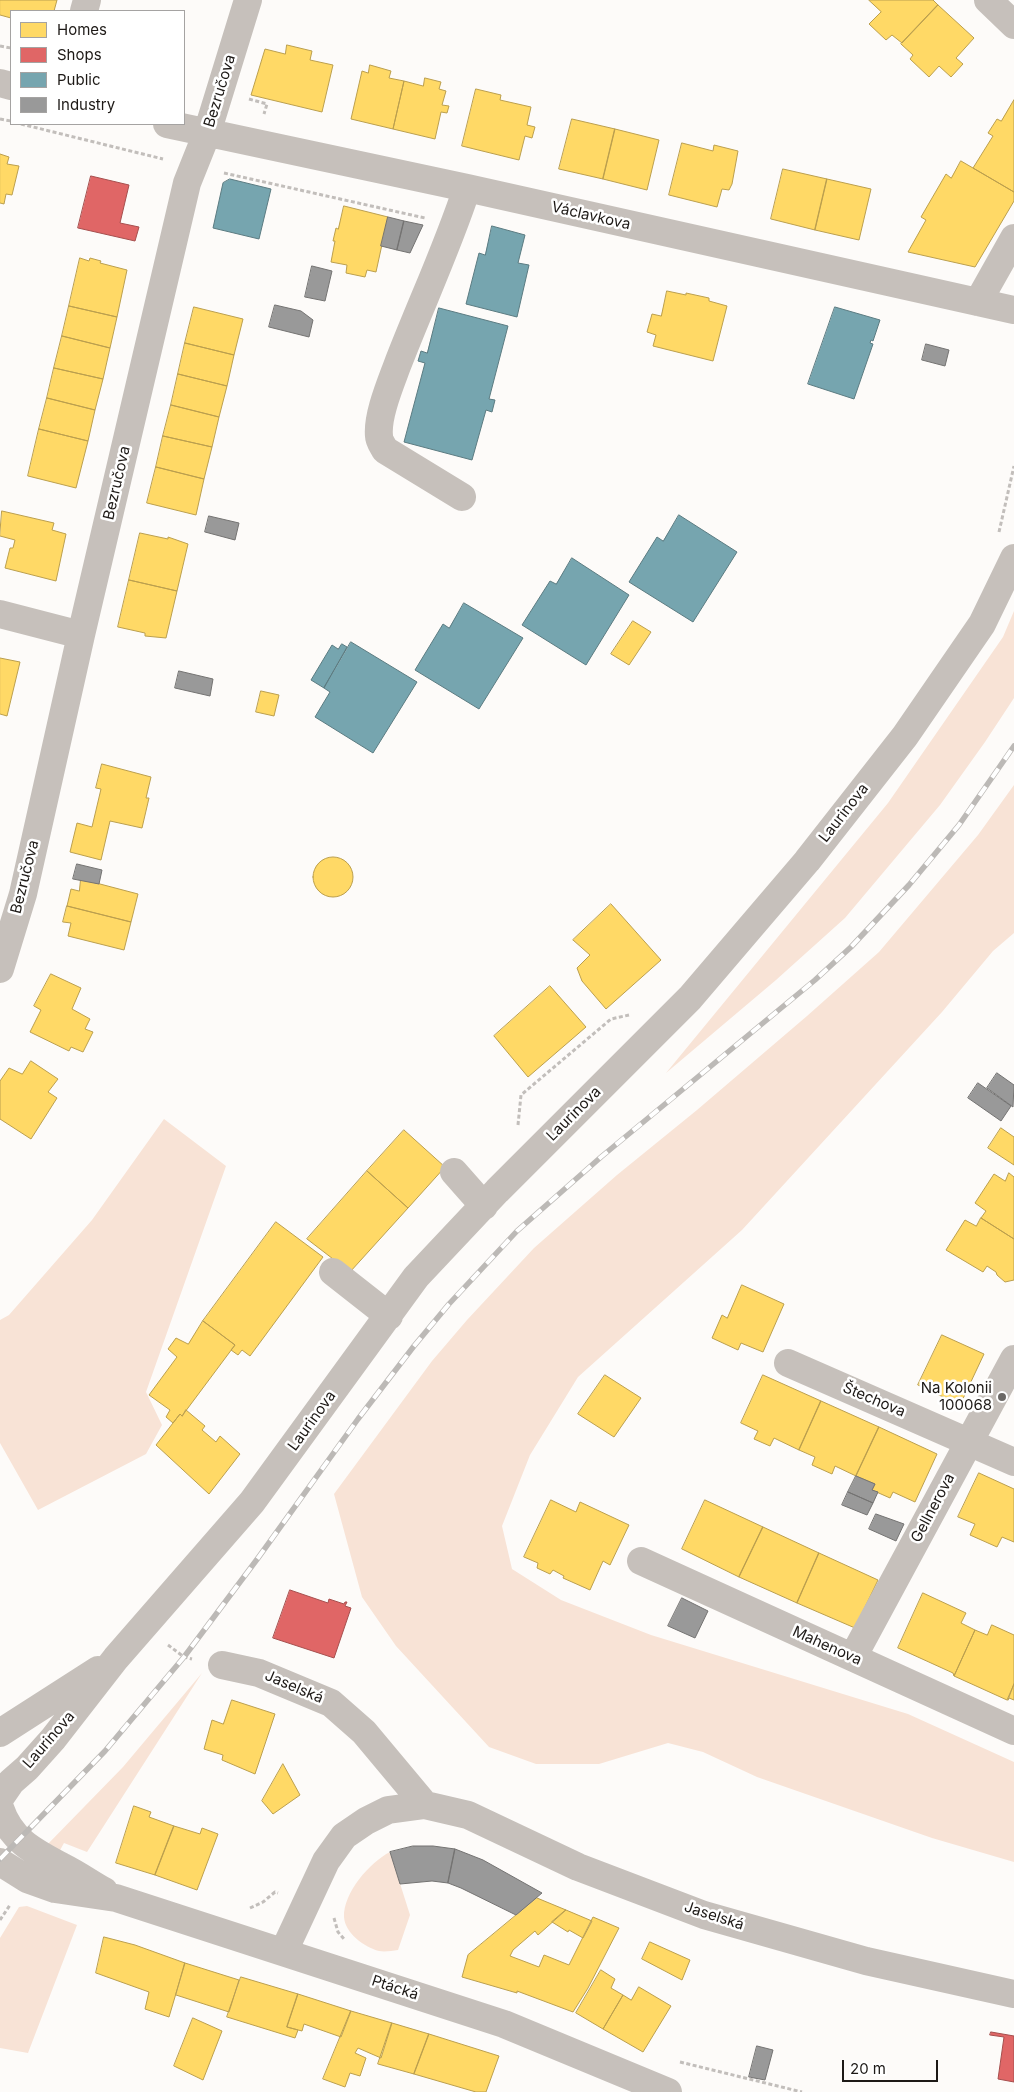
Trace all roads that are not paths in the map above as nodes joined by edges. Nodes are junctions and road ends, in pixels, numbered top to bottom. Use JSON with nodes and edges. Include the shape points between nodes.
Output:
{"nodes":[{"id":1,"x":248,"y":0,"type":"edge"},
{"id":2,"x":988,"y":0,"type":"edge"},
{"id":3,"x":1014,"y":25,"type":"edge"},
{"id":4,"x":171,"y":125,"type":"edge"},
{"id":5,"x":207,"y":133,"type":"junction"},
{"id":6,"x":467,"y":188,"type":"junction"},
{"id":7,"x":1014,"y":238,"type":"edge"},
{"id":8,"x":978,"y":302,"type":"junction"},
{"id":9,"x":1014,"y":310,"type":"edge"},
{"id":10,"x":462,"y":497,"type":"dead end"},
{"id":11,"x":1014,"y":558,"type":"edge"},
{"id":12,"x":0,"y":614,"type":"edge"},
{"id":13,"x":81,"y":634,"type":"junction"},
{"id":14,"x":0,"y":970,"type":"edge"},
{"id":15,"x":454,"y":1172,"type":"dead end"},
{"id":16,"x":484,"y":1206,"type":"junction"},
{"id":17,"x":334,"y":1272,"type":"dead end"},
{"id":18,"x":389,"y":1316,"type":"junction"},
{"id":19,"x":1014,"y":1359,"type":"edge"},
{"id":20,"x":788,"y":1363,"type":"dead end"},
{"id":21,"x":968,"y":1441,"type":"junction"},
{"id":22,"x":1014,"y":1462,"type":"edge"},
{"id":23,"x":640,"y":1561,"type":"dead end"},
{"id":24,"x":853,"y":1657,"type":"junction"},
{"id":25,"x":116,"y":1658,"type":"junction"},
{"id":26,"x":222,"y":1666,"type":"road end"},
{"id":27,"x":1014,"y":1731,"type":"edge"},
{"id":28,"x":0,"y":1734,"type":"edge"},
{"id":29,"x":0,"y":1798,"type":"edge"},
{"id":30,"x":425,"y":1805,"type":"junction"},
{"id":31,"x":0,"y":1808,"type":"edge"},
{"id":32,"x":0,"y":1862,"type":"edge"},
{"id":33,"x":116,"y":1898,"type":"junction"},
{"id":34,"x":284,"y":1951,"type":"junction"},
{"id":35,"x":1014,"y":1994,"type":"edge"},
{"id":36,"x":668,"y":2092,"type":"edge"}],
"edges":[{"from":1,"to":5,"type":"street","name":"Bezručova"},
{"from":2,"to":3,"type":"street"},
{"from":4,"to":5,"type":"street","name":"Václavkova"},
{"from":5,"to":6,"type":"street","name":"Václavkova"},
{"from":5,"to":13,"type":"street","name":"Bezručova","via":[[187,183]]},
{"from":6,"to":8,"type":"street","name":"Václavkova"},
{"from":6,"to":10,"type":"street","via":[[391,385],[380,421],[379,438],[385,450]]},
{"from":7,"to":8,"type":"street"},
{"from":8,"to":9,"type":"street","name":"Václavkova"},
{"from":11,"to":16,"type":"street","name":"Laurinova","via":[[982,624],[905,736],[807,861],[690,998]]},
{"from":12,"to":13,"type":"street"},
{"from":13,"to":14,"type":"street","name":"Bezručova","via":[[23,894]]},
{"from":15,"to":16,"type":"street"},
{"from":16,"to":18,"type":"street","name":"Laurinova","via":[[416,1277]]},
{"from":17,"to":18,"type":"street"},
{"from":18,"to":25,"type":"street","name":"Laurinova","via":[[252,1502]]},
{"from":19,"to":21,"type":"street","name":"Gellnerova"},
{"from":20,"to":21,"type":"street","name":"Štechova"},
{"from":21,"to":22,"type":"street","name":"Štechova"},
{"from":21,"to":24,"type":"street","name":"Gellnerova"},
{"from":23,"to":24,"type":"street","name":"Mahenova"},
{"from":24,"to":27,"type":"street","name":"Mahenova"},
{"from":25,"to":28,"type":"street","name":"Laurinova"},
{"from":25,"to":29,"type":"street","name":"Laurinova","via":[[53,1739],[11,1782]]},
{"from":26,"to":30,"type":"street","name":"Jaselská","via":[[259,1673],[331,1703],[364,1732]]},
{"from":30,"to":34,"type":"street","name":"Jaselská","via":[[388,1810],[366,1820],[344,1836],[326,1861]]},
{"from":30,"to":35,"type":"street","name":"Jaselská","via":[[468,1816],[578,1867],[704,1915],[866,1960]]},
{"from":31,"to":33,"type":"street","name":"Ptácká","via":[[11,1830],[40,1856]]},
{"from":32,"to":33,"type":"street","name":"Ptácká","via":[[27,1879],[54,1889]]},
{"from":33,"to":34,"type":"street","name":"Ptácká"},
{"from":34,"to":36,"type":"street","name":"Ptácká","via":[[504,2024]]}]}
